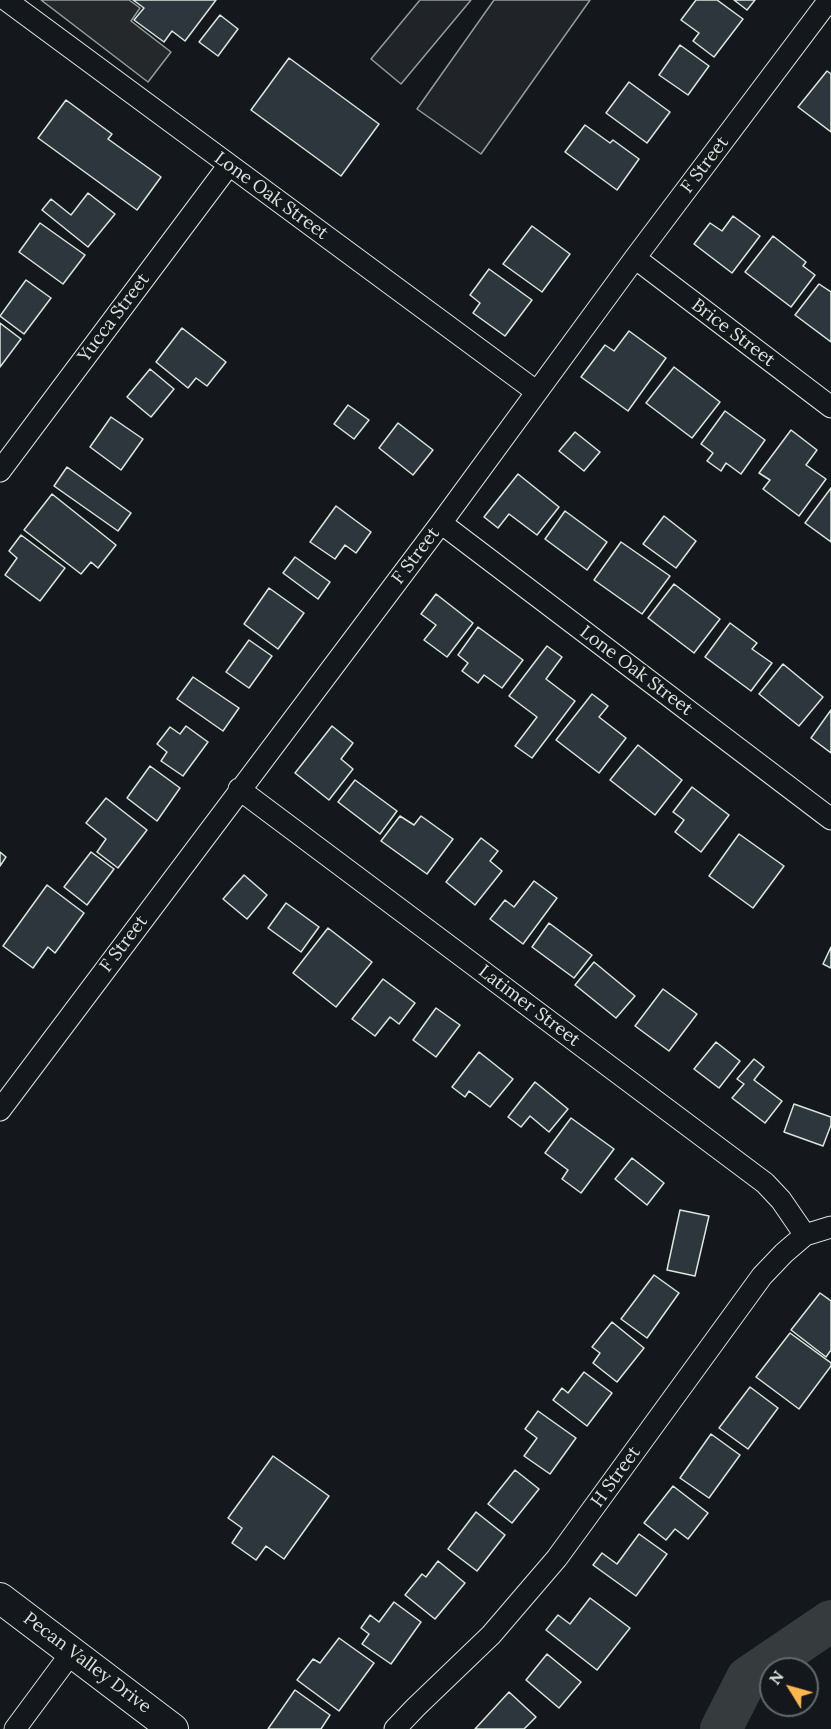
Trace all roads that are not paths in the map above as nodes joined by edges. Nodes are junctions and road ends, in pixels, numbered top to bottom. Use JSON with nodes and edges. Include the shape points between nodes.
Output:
{"nodes":[{"id":1,"x":6,"y":0,"type":"edge"},
{"id":2,"x":830,"y":1,"type":"edge"},
{"id":3,"x":229,"y":165,"type":"junction"},
{"id":4,"x":635,"y":258,"type":"junction"},
{"id":5,"x":537,"y":392,"type":"junction"},
{"id":6,"x":831,"y":407,"type":"edge"},
{"id":7,"x":0,"y":471,"type":"edge"},
{"id":8,"x":441,"y":523,"type":"junction"},
{"id":9,"x":239,"y":789,"type":"junction"},
{"id":10,"x":831,"y":819,"type":"edge"},
{"id":11,"x":0,"y":1110,"type":"edge"},
{"id":12,"x":831,"y":1227,"type":"edge"},
{"id":13,"x":806,"y":1235,"type":"junction"},
{"id":14,"x":0,"y":1598,"type":"edge"},
{"id":15,"x":72,"y":1652,"type":"junction"},
{"id":16,"x":15,"y":1729,"type":"edge"},
{"id":17,"x":173,"y":1729,"type":"edge"},
{"id":18,"x":395,"y":1729,"type":"edge"}],
"edges":[{"from":1,"to":3,"type":"street","name":"Lone Oak Street"},
{"from":2,"to":4,"type":"street","name":"F Street"},
{"from":3,"to":5,"type":"street","name":"Lone Oak Street"},
{"from":3,"to":7,"type":"street","name":"Yucca Street"},
{"from":4,"to":5,"type":"street","name":"F Street"},
{"from":4,"to":6,"type":"street","name":"Brice Street"},
{"from":5,"to":8,"type":"street","name":"F Street"},
{"from":8,"to":9,"type":"street","name":"F Street"},
{"from":8,"to":10,"type":"street","name":"Lone Oak Street"},
{"from":9,"to":11,"type":"street","name":"F Street"},
{"from":9,"to":13,"type":"street","name":"Latimer Street","via":[[765,1183]]},
{"from":12,"to":13,"type":"street","name":"H Street"},
{"from":13,"to":18,"type":"street","name":"H Street","via":[[762,1276],[557,1558],[491,1635]]},
{"from":14,"to":15,"type":"main road","name":"Pecan Valley Drive"},
{"from":15,"to":16,"type":"street"},
{"from":15,"to":17,"type":"main road","name":"Pecan Valley Drive"}]}
